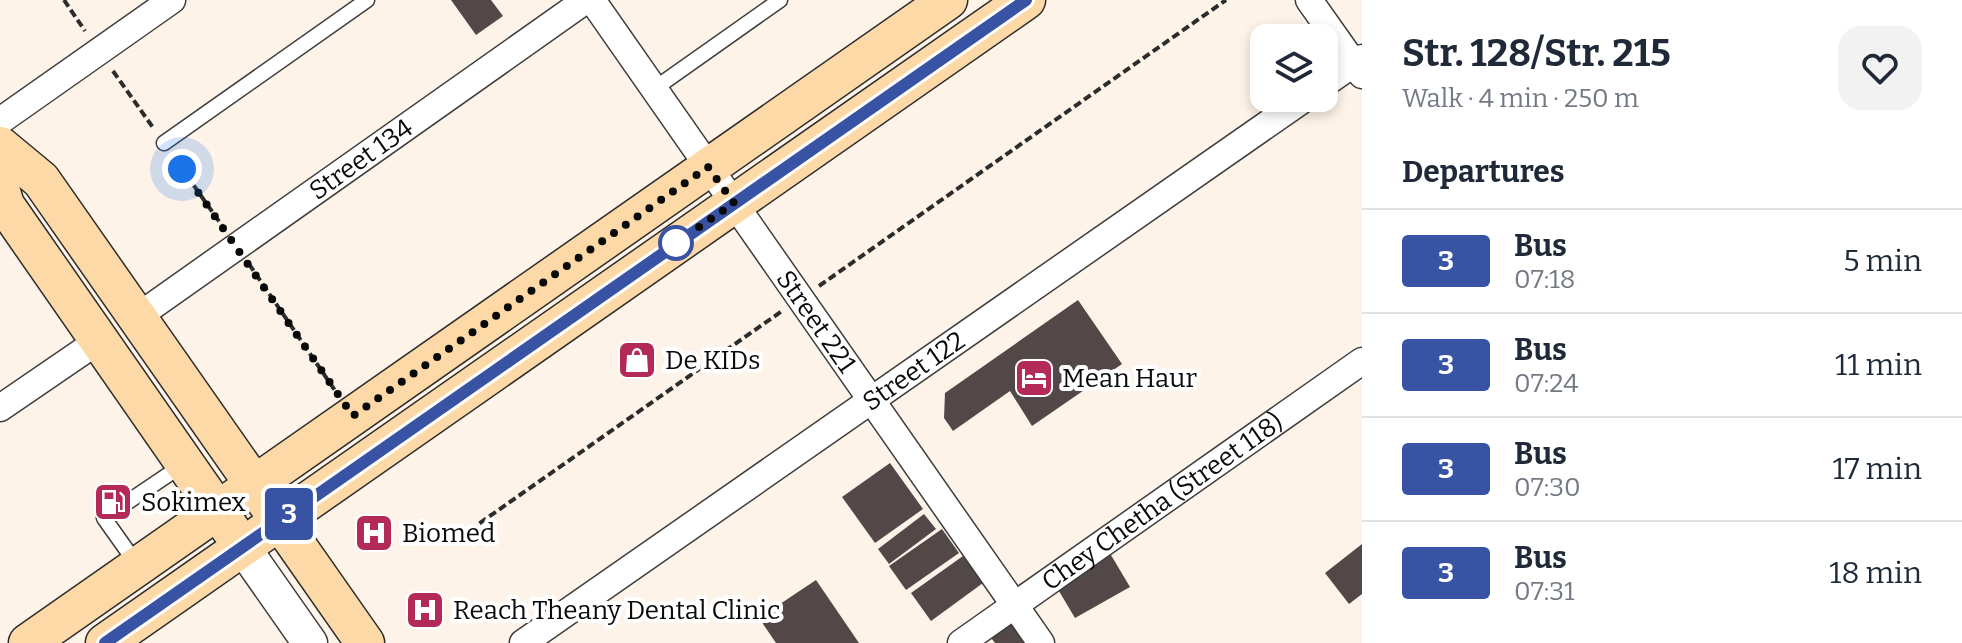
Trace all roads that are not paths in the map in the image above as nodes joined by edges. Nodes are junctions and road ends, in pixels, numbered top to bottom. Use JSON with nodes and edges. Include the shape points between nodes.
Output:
{"nodes":[{"id":1,"x":172,"y":0,"type":"edge"},
{"id":2,"x":367,"y":0,"type":"edge"},
{"id":3,"x":589,"y":0,"type":"edge"},
{"id":4,"x":780,"y":0,"type":"edge"},
{"id":5,"x":948,"y":0,"type":"edge"},
{"id":6,"x":1026,"y":0,"type":"edge"},
{"id":7,"x":1309,"y":0,"type":"edge"},
{"id":8,"x":1359,"y":65,"type":"edge"},
{"id":9,"x":1338,"y":76,"type":"edge"},
{"id":10,"x":654,"y":89,"type":"junction"},
{"id":11,"x":1285,"y":112,"type":"edge"},
{"id":12,"x":0,"y":121,"type":"edge"},
{"id":13,"x":164,"y":143,"type":"road end"},
{"id":14,"x":0,"y":146,"type":"edge"},
{"id":15,"x":708,"y":167,"type":"junction"},
{"id":16,"x":0,"y":188,"type":"edge"},
{"id":17,"x":734,"y":203,"type":"junction"},
{"id":18,"x":137,"y":317,"type":"junction"},
{"id":19,"x":98,"y":341,"type":"junction"},
{"id":20,"x":1362,"y":361,"type":"edge"},
{"id":21,"x":872,"y":401,"type":"junction"},
{"id":22,"x":0,"y":408,"type":"edge"},
{"id":23,"x":184,"y":464,"type":"junction"},
{"id":24,"x":254,"y":485,"type":"junction"},
{"id":25,"x":218,"y":510,"type":"junction"},
{"id":26,"x":279,"y":520,"type":"junction"},
{"id":27,"x":242,"y":546,"type":"junction"},
{"id":28,"x":138,"y":566,"type":"junction"},
{"id":29,"x":1014,"y":605,"type":"junction"},
{"id":30,"x":28,"y":643,"type":"edge"},
{"id":31,"x":105,"y":643,"type":"edge"},
{"id":32,"x":310,"y":643,"type":"edge"},
{"id":33,"x":365,"y":643,"type":"edge"},
{"id":34,"x":523,"y":643,"type":"edge"},
{"id":35,"x":961,"y":643,"type":"edge"},
{"id":36,"x":1041,"y":643,"type":"edge"}],
"edges":[{"from":1,"to":12,"type":"street"},
{"from":2,"to":13,"type":"lane"},
{"from":3,"to":10,"type":"street","name":"Street 221"},
{"from":3,"to":18,"type":"street","name":"Street 134"},
{"from":4,"to":10,"type":"lane"},
{"from":5,"to":15,"type":"main road"},
{"from":6,"to":17,"type":"main road"},
{"from":7,"to":8,"type":"street"},
{"from":8,"to":9,"type":"street"},
{"from":10,"to":15,"type":"street","name":"Street 221"},
{"from":11,"to":21,"type":"street","name":"Street 122"},
{"from":14,"to":18,"type":"main road","via":[[41,180]]},
{"from":15,"to":17,"type":"street","name":"Street 221"},
{"from":15,"to":24,"type":"main road"},
{"from":16,"to":19,"type":"main road","via":[[5,205]]},
{"from":17,"to":21,"type":"street","name":"Street 221"},
{"from":17,"to":26,"type":"main road"},
{"from":18,"to":24,"type":"main road"},
{"from":19,"to":22,"type":"street"},
{"from":19,"to":23,"type":"main road"},
{"from":20,"to":29,"type":"street","name":"Chey Chetha (Street 118)"},
{"from":21,"to":29,"type":"street","name":"Street 221"},
{"from":21,"to":34,"type":"street","name":"Street 122"},
{"from":23,"to":25,"type":"main road"},
{"from":23,"to":28,"type":"lane","via":[[104,518]]},
{"from":24,"to":25,"type":"main road"},
{"from":24,"to":26,"type":"main road"},
{"from":25,"to":27,"type":"main road"},
{"from":25,"to":28,"type":"main road"},
{"from":26,"to":27,"type":"main road"},
{"from":26,"to":33,"type":"main road"},
{"from":27,"to":31,"type":"main road"},
{"from":27,"to":32,"type":"street"},
{"from":28,"to":30,"type":"main road"},
{"from":29,"to":35,"type":"street","name":"Chey Chetha (Street 118)"},
{"from":29,"to":36,"type":"street","name":"Street 221"}]}
